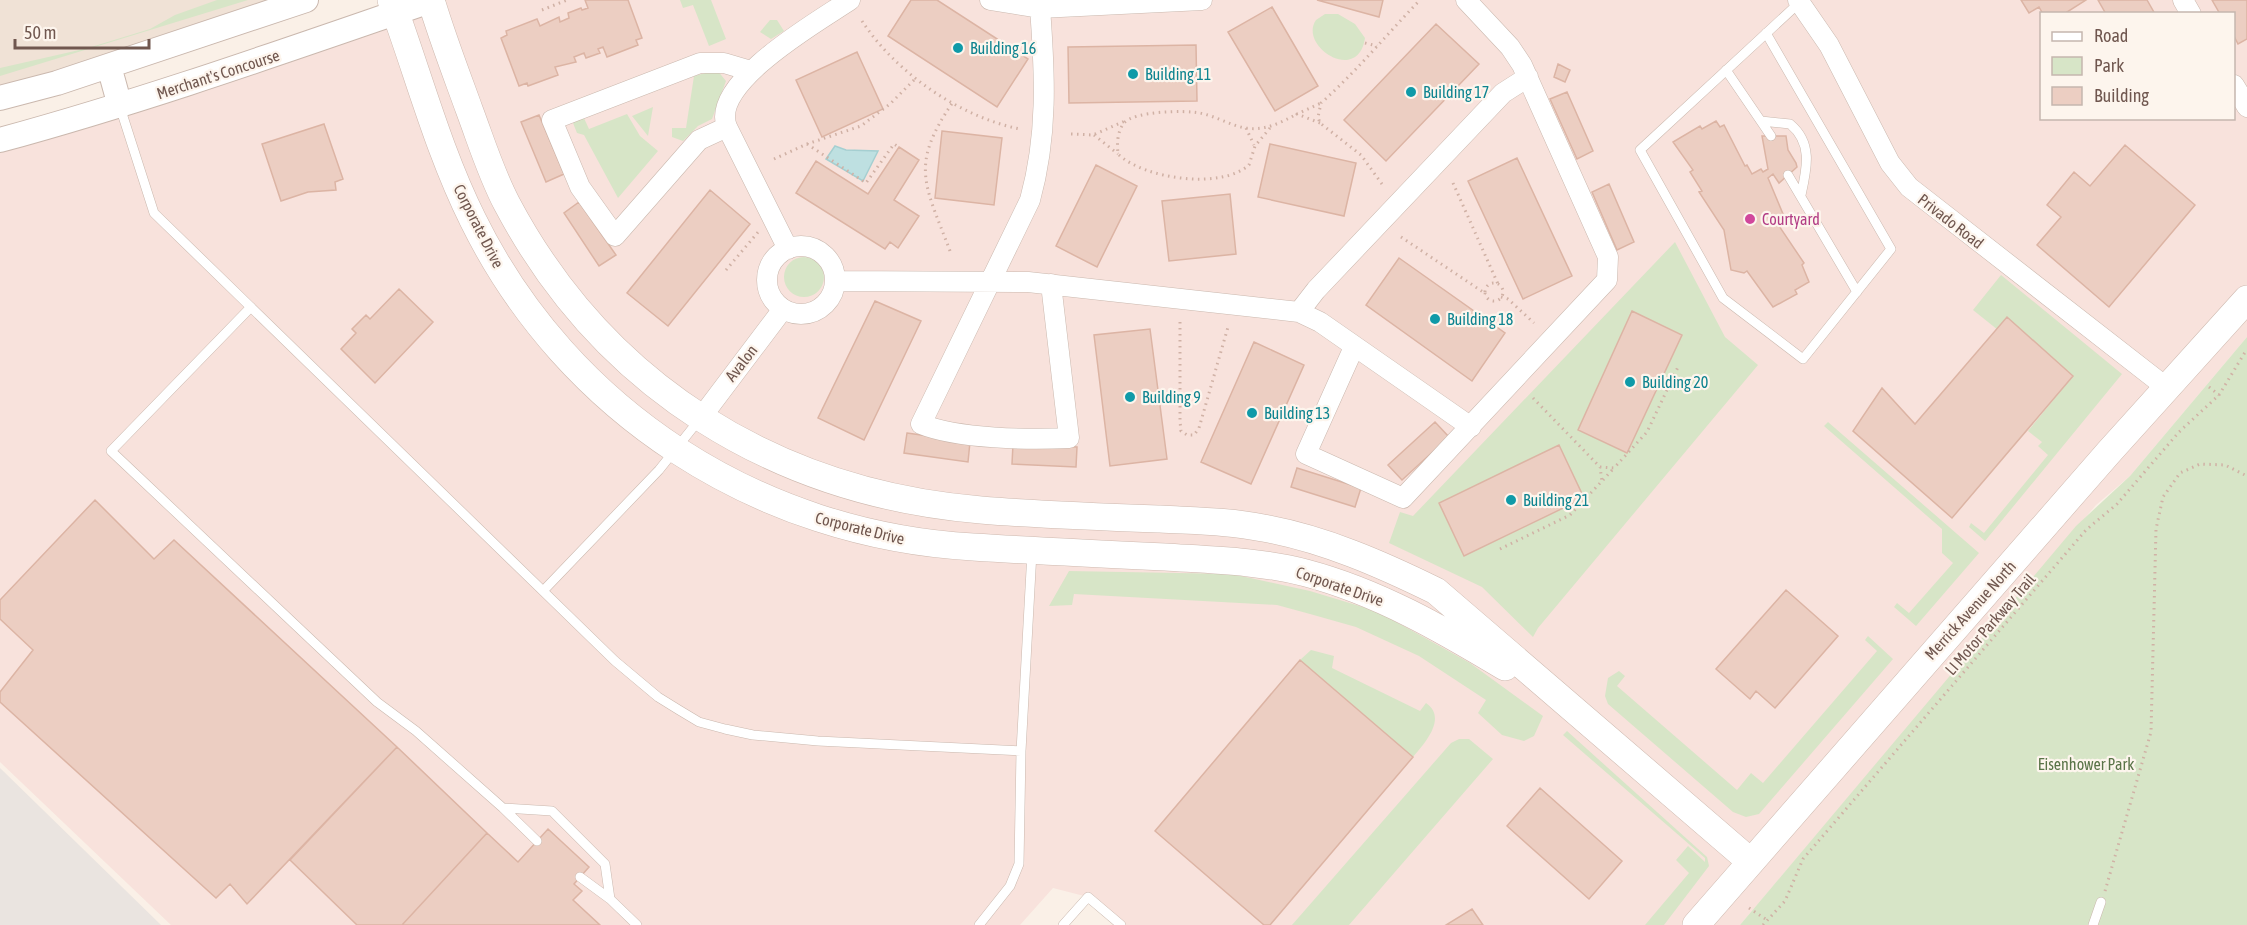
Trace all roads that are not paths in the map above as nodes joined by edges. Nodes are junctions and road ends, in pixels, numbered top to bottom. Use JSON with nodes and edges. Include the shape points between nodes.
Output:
{"nodes":[{"id":1,"x":306,"y":0,"type":"edge"},
{"id":2,"x":432,"y":0,"type":"edge"},
{"id":3,"x":850,"y":0,"type":"edge"},
{"id":4,"x":990,"y":0,"type":"edge"},
{"id":5,"x":1203,"y":0,"type":"edge"},
{"id":6,"x":1466,"y":0,"type":"edge"},
{"id":7,"x":1799,"y":1,"type":"edge"},
{"id":8,"x":393,"y":7,"type":"edge"},
{"id":9,"x":1040,"y":8,"type":"junction"},
{"id":10,"x":1766,"y":33,"type":"junction"},
{"id":11,"x":109,"y":66,"type":"junction"},
{"id":12,"x":1726,"y":70,"type":"junction"},
{"id":13,"x":751,"y":71,"type":"junction"},
{"id":14,"x":1528,"y":77,"type":"junction"},
{"id":15,"x":2235,"y":87,"type":"edge"},
{"id":16,"x":0,"y":98,"type":"edge"},
{"id":17,"x":120,"y":106,"type":"junction"},
{"id":18,"x":2247,"y":107,"type":"edge"},
{"id":19,"x":1761,"y":121,"type":"junction"},
{"id":20,"x":1820,"y":126,"type":"junction"},
{"id":21,"x":727,"y":127,"type":"junction"},
{"id":22,"x":1771,"y":136,"type":"dead end"},
{"id":23,"x":1803,"y":138,"type":"junction"},
{"id":24,"x":0,"y":140,"type":"edge"},
{"id":25,"x":1788,"y":175,"type":"dead end"},
{"id":26,"x":1801,"y":195,"type":"junction"},
{"id":27,"x":788,"y":249,"type":"junction"},
{"id":28,"x":835,"y":280,"type":"junction"},
{"id":29,"x":989,"y":281,"type":"junction"},
{"id":30,"x":1051,"y":284,"type":"junction"},
{"id":31,"x":1857,"y":292,"type":"junction"},
{"id":32,"x":2247,"y":299,"type":"edge"},
{"id":33,"x":251,"y":307,"type":"junction"},
{"id":34,"x":783,"y":309,"type":"junction"},
{"id":35,"x":1299,"y":312,"type":"junction"},
{"id":36,"x":1354,"y":347,"type":"junction"},
{"id":37,"x":2167,"y":388,"type":"junction"},
{"id":38,"x":700,"y":419,"type":"junction"},
{"id":39,"x":1471,"y":427,"type":"junction"},
{"id":40,"x":674,"y":451,"type":"junction"},
{"id":41,"x":1009,"y":512,"type":"junction"},
{"id":42,"x":1032,"y":550,"type":"junction"},
{"id":43,"x":543,"y":591,"type":"junction"},
{"id":44,"x":1570,"y":707,"type":"junction"},
{"id":45,"x":1021,"y":751,"type":"junction"},
{"id":46,"x":503,"y":808,"type":"junction"},
{"id":47,"x":537,"y":841,"type":"dead end"},
{"id":48,"x":1751,"y":862,"type":"junction"},
{"id":49,"x":580,"y":877,"type":"dead end"},
{"id":50,"x":610,"y":899,"type":"junction"},
{"id":51,"x":2101,"y":902,"type":"road end"},
{"id":52,"x":638,"y":925,"type":"edge"},
{"id":53,"x":979,"y":925,"type":"edge"},
{"id":54,"x":1063,"y":925,"type":"edge"},
{"id":55,"x":1121,"y":925,"type":"edge"},
{"id":56,"x":1696,"y":925,"type":"edge"},
{"id":57,"x":2093,"y":925,"type":"edge"}],
"edges":[{"from":1,"to":11,"type":"street"},
{"from":2,"to":8,"type":"street","name":"Merchant's Concourse"},
{"from":2,"to":38,"type":"main road","name":"Corporate Drive","via":[[490,167],[542,262],[604,338],[658,389]]},
{"from":3,"to":13,"type":"street"},
{"from":4,"to":9,"type":"street"},
{"from":5,"to":9,"type":"street"},
{"from":6,"to":14,"type":"street","via":[[1510,47]]},
{"from":7,"to":10,"type":"lane"},
{"from":7,"to":37,"type":"street","name":"Privado Road","via":[[1844,72],[1890,163],[1908,187]]},
{"from":8,"to":17,"type":"street","name":"Merchant's Concourse"},
{"from":8,"to":40,"type":"main road","name":"Corporate Drive","via":[[450,168],[472,220],[498,266],[562,354],[611,402]]},
{"from":9,"to":29,"type":"street","via":[[1045,101],[1040,161],[1030,200]]},
{"from":10,"to":12,"type":"lane"},
{"from":10,"to":20,"type":"lane"},
{"from":11,"to":16,"type":"street"},
{"from":11,"to":17,"type":"street"},
{"from":12,"to":19,"type":"lane"},
{"from":12,"to":31,"type":"lane","via":[[1640,150],[1723,298],[1803,359]]},
{"from":13,"to":21,"type":"street","via":[[725,107]]},
{"from":13,"to":21,"type":"street","via":[[724,63],[700,63],[552,120],[580,187],[615,236],[699,140]]},
{"from":14,"to":35,"type":"street","via":[[1503,93]]},
{"from":14,"to":39,"type":"street","via":[[1608,257],[1609,272],[1603,286]]},
{"from":15,"to":18,"type":"street"},
{"from":17,"to":24,"type":"street","name":"Merchant's Concourse"},
{"from":17,"to":33,"type":"lane","via":[[154,213]]},
{"from":19,"to":22,"type":"lane"},
{"from":19,"to":23,"type":"lane","via":[[1790,124]]},
{"from":20,"to":23,"type":"lane"},
{"from":20,"to":31,"type":"lane","via":[[1891,249]]},
{"from":21,"to":27,"type":"street"},
{"from":23,"to":26,"type":"lane","via":[[1806,159]]},
{"from":25,"to":26,"type":"lane"},
{"from":26,"to":31,"type":"lane"},
{"from":27,"to":28,"type":"street","via":[[809,247],[823,253]]},
{"from":27,"to":34,"type":"street","via":[[773,262],[768,276],[770,291]]},
{"from":28,"to":29,"type":"street"},
{"from":28,"to":34,"type":"street","via":[[831,297],[813,312],[798,314]]},
{"from":29,"to":30,"type":"street"},
{"from":29,"to":30,"type":"street","via":[[921,424],[953,432],[1069,438]]},
{"from":30,"to":35,"type":"street"},
{"from":32,"to":37,"type":"main road","name":"Merrick Avenue North"},
{"from":33,"to":43,"type":"lane"},
{"from":33,"to":46,"type":"lane","via":[[111,451],[377,702]]},
{"from":34,"to":38,"type":"street","name":"Avalon"},
{"from":35,"to":36,"type":"street"},
{"from":36,"to":39,"type":"street"},
{"from":36,"to":39,"type":"street","via":[[1306,454],[1403,498]]},
{"from":37,"to":48,"type":"main road","name":"Merrick Avenue North"},
{"from":38,"to":40,"type":"lane"},
{"from":38,"to":41,"type":"main road","name":"Corporate Drive","via":[[784,461],[868,491],[951,507]]},
{"from":40,"to":42,"type":"main road","name":"Corporate Drive","via":[[764,499],[841,526],[938,544]]},
{"from":40,"to":43,"type":"lane"},
{"from":41,"to":42,"type":"main road","via":[[1028,530]]},
{"from":41,"to":44,"type":"main road","name":"Corporate Drive","via":[[1230,523],[1311,539],[1390,568],[1436,591]]},
{"from":42,"to":44,"type":"main road","name":"Corporate Drive","via":[[1229,561],[1308,574],[1377,598],[1428,622]]},
{"from":42,"to":45,"type":"lane"},
{"from":43,"to":45,"type":"lane","via":[[636,680],[699,722],[774,738]]},
{"from":44,"to":48,"type":"main road","name":"Corporate Drive"},
{"from":45,"to":53,"type":"lane","via":[[1019,864],[1010,885]]},
{"from":46,"to":47,"type":"lane"},
{"from":46,"to":50,"type":"lane","via":[[552,811],[604,864]]},
{"from":48,"to":56,"type":"main road","name":"Merrick Avenue North"},
{"from":49,"to":50,"type":"lane"},
{"from":50,"to":52,"type":"lane"},
{"from":51,"to":57,"type":"lane"},
{"from":54,"to":55,"type":"lane","via":[[1088,897]]}]}
